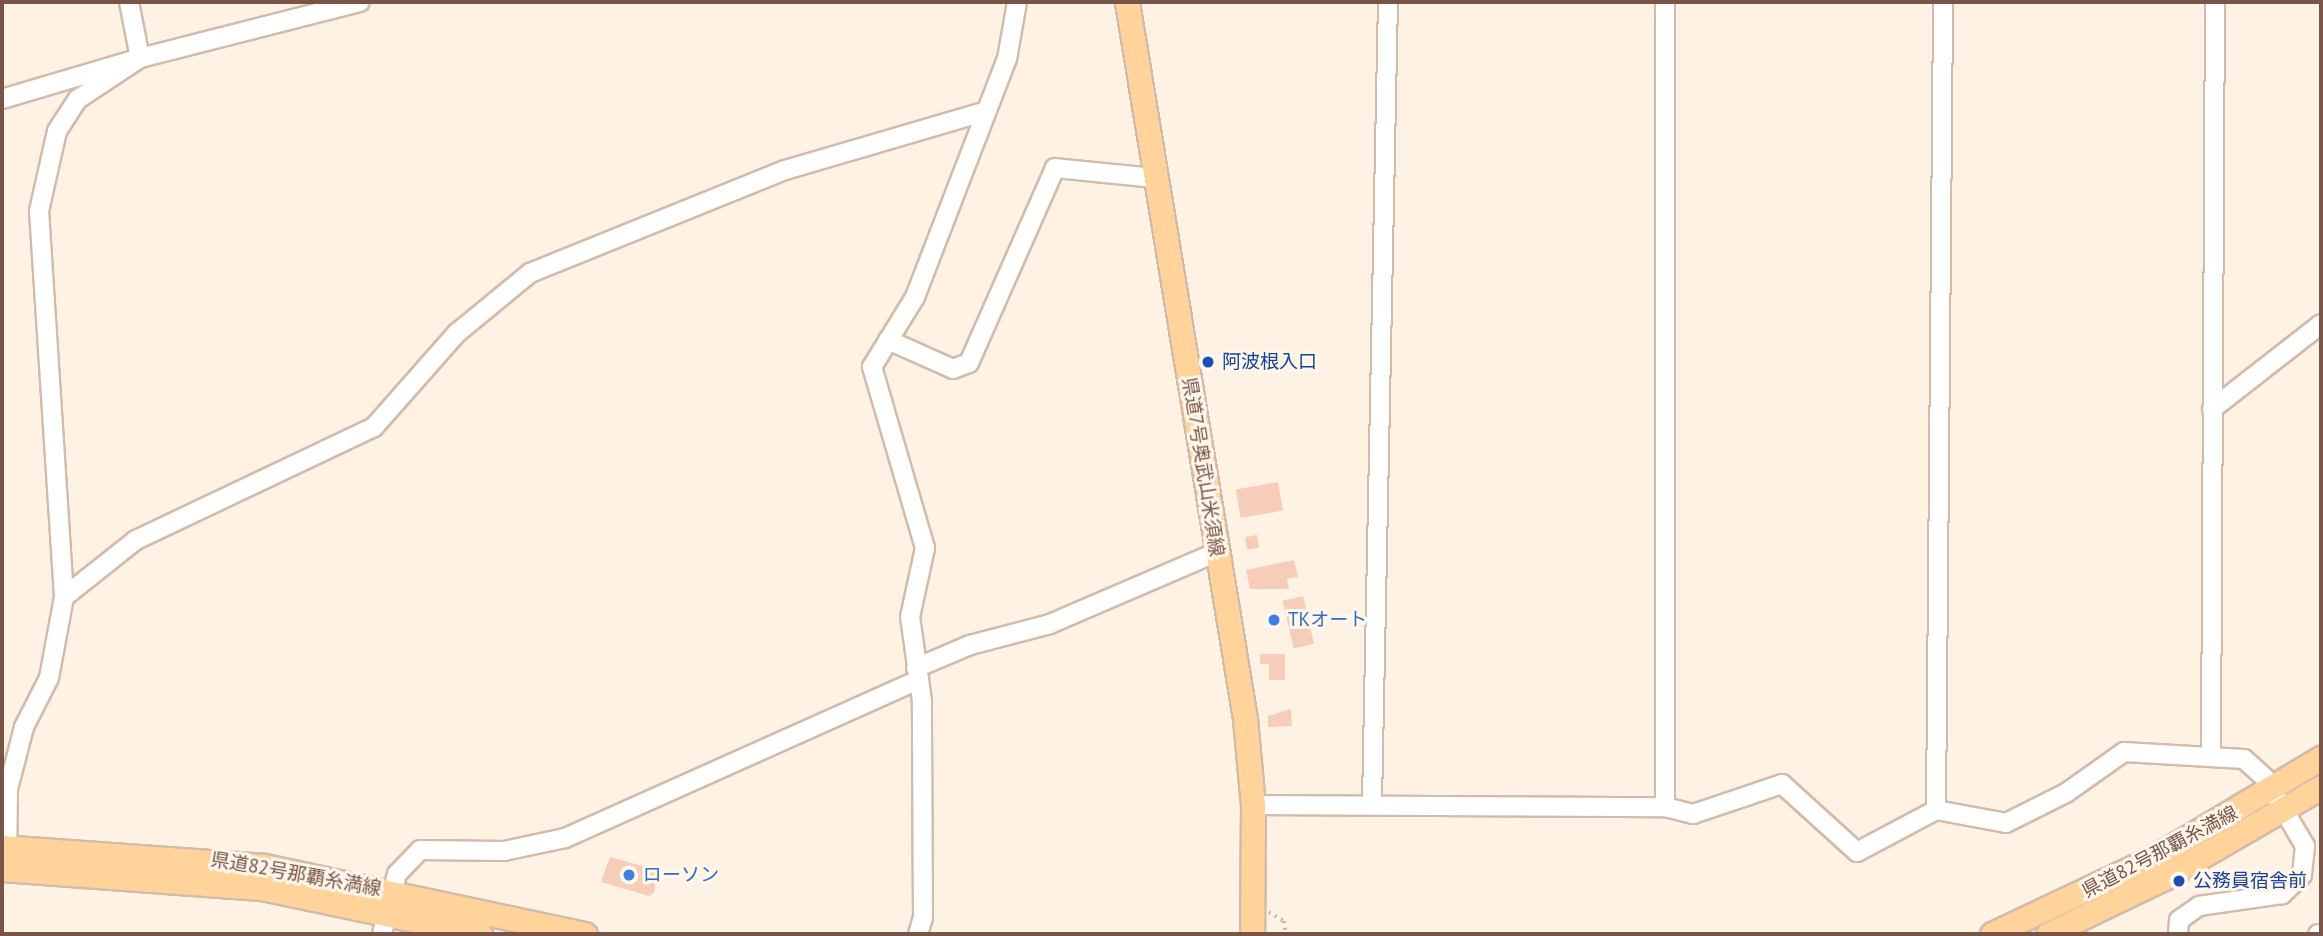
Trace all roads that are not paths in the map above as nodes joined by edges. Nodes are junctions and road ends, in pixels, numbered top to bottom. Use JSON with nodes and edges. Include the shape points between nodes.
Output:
{"nodes":[{"id":1,"x":129,"y":2,"type":"edge"},
{"id":2,"x":360,"y":2,"type":"edge"},
{"id":3,"x":1017,"y":2,"type":"edge"},
{"id":4,"x":1127,"y":2,"type":"edge"},
{"id":5,"x":1388,"y":2,"type":"edge"},
{"id":6,"x":1665,"y":2,"type":"edge"},
{"id":7,"x":1943,"y":2,"type":"edge"},
{"id":8,"x":2215,"y":2,"type":"edge"},
{"id":9,"x":140,"y":58,"type":"junction"},
{"id":10,"x":2,"y":99,"type":"edge"},
{"id":11,"x":983,"y":112,"type":"junction"},
{"id":12,"x":1156,"y":178,"type":"junction"},
{"id":13,"x":2321,"y":324,"type":"edge"},
{"id":14,"x":888,"y":340,"type":"junction"},
{"id":15,"x":2213,"y":409,"type":"junction"},
{"id":16,"x":1217,"y":552,"type":"junction"},
{"id":17,"x":64,"y":597,"type":"junction"},
{"id":18,"x":917,"y":674,"type":"junction"},
{"id":19,"x":2211,"y":754,"type":"junction"},
{"id":20,"x":2321,"y":758,"type":"edge"},
{"id":21,"x":2321,"y":787,"type":"edge"},
{"id":22,"x":1372,"y":803,"type":"junction"},
{"id":23,"x":1253,"y":805,"type":"junction"},
{"id":24,"x":1665,"y":807,"type":"junction"},
{"id":25,"x":2283,"y":807,"type":"junction"},
{"id":26,"x":1936,"y":810,"type":"junction"},
{"id":27,"x":4,"y":858,"type":"edge"},
{"id":28,"x":388,"y":913,"type":"edge"},
{"id":29,"x":480,"y":934,"type":"edge"},
{"id":30,"x":585,"y":934,"type":"edge"},
{"id":31,"x":918,"y":934,"type":"edge"},
{"id":32,"x":1252,"y":934,"type":"edge"},
{"id":33,"x":1992,"y":934,"type":"edge"},
{"id":34,"x":2048,"y":934,"type":"edge"},
{"id":35,"x":2178,"y":934,"type":"edge"}],
"edges":[{"from":1,"to":9,"type":"street"},
{"from":2,"to":9,"type":"street"},
{"from":3,"to":11,"type":"street","via":[[1007,59]]},
{"from":4,"to":12,"type":"main road","name":"県道7号奥武山米須線"},
{"from":5,"to":22,"type":"street"},
{"from":6,"to":24,"type":"street"},
{"from":7,"to":26,"type":"street"},
{"from":8,"to":15,"type":"street"},
{"from":9,"to":10,"type":"street"},
{"from":9,"to":17,"type":"street","via":[[78,99],[57,131],[43,171],[41,255]]},
{"from":11,"to":14,"type":"street","via":[[915,297]]},
{"from":11,"to":17,"type":"street","via":[[785,170],[530,273],[457,332],[374,427],[136,540]]},
{"from":12,"to":14,"type":"street","via":[[1055,168],[969,363],[953,369]]},
{"from":12,"to":16,"type":"main road","name":"県道7号奥武山米須線"},
{"from":13,"to":15,"type":"street"},
{"from":14,"to":18,"type":"street","via":[[872,367],[873,381],[925,548],[910,617]]},
{"from":15,"to":19,"type":"street"},
{"from":16,"to":18,"type":"street","via":[[1050,624],[970,645]]},
{"from":16,"to":23,"type":"main road","name":"県道7号奥武山米須線"},
{"from":17,"to":27,"type":"street","via":[[49,678],[24,727],[8,789]]},
{"from":18,"to":28,"type":"street","via":[[565,838],[504,851],[420,850],[404,861]]},
{"from":18,"to":31,"type":"street","via":[[923,918]]},
{"from":19,"to":25,"type":"street","via":[[2244,759]]},
{"from":19,"to":26,"type":"street","via":[[2124,752],[2066,793],[2007,823]]},
{"from":20,"to":25,"type":"main road","name":"県道82号那覇糸満線"},
{"from":21,"to":25,"type":"main road","name":"県道82号那覇糸満線"},
{"from":22,"to":23,"type":"street"},
{"from":22,"to":24,"type":"street"},
{"from":23,"to":32,"type":"main road","name":"県道7号奥武山米須線"},
{"from":24,"to":26,"type":"street","via":[[1693,814],[1782,784],[1857,852]]},
{"from":25,"to":33,"type":"main road","name":"県道82号那覇糸満線"},
{"from":25,"to":34,"type":"main road","name":"県道82号那覇糸満線"},
{"from":25,"to":35,"type":"street","via":[[2307,860],[2294,887],[2268,898],[2199,906],[2179,920]]},
{"from":27,"to":28,"type":"main road","name":"県道82号那覇糸満線","via":[[164,877]]},
{"from":28,"to":29,"type":"main road","name":"県道82号那覇糸満線"},
{"from":28,"to":30,"type":"main road","name":"県道82号那覇糸満線"}]}
